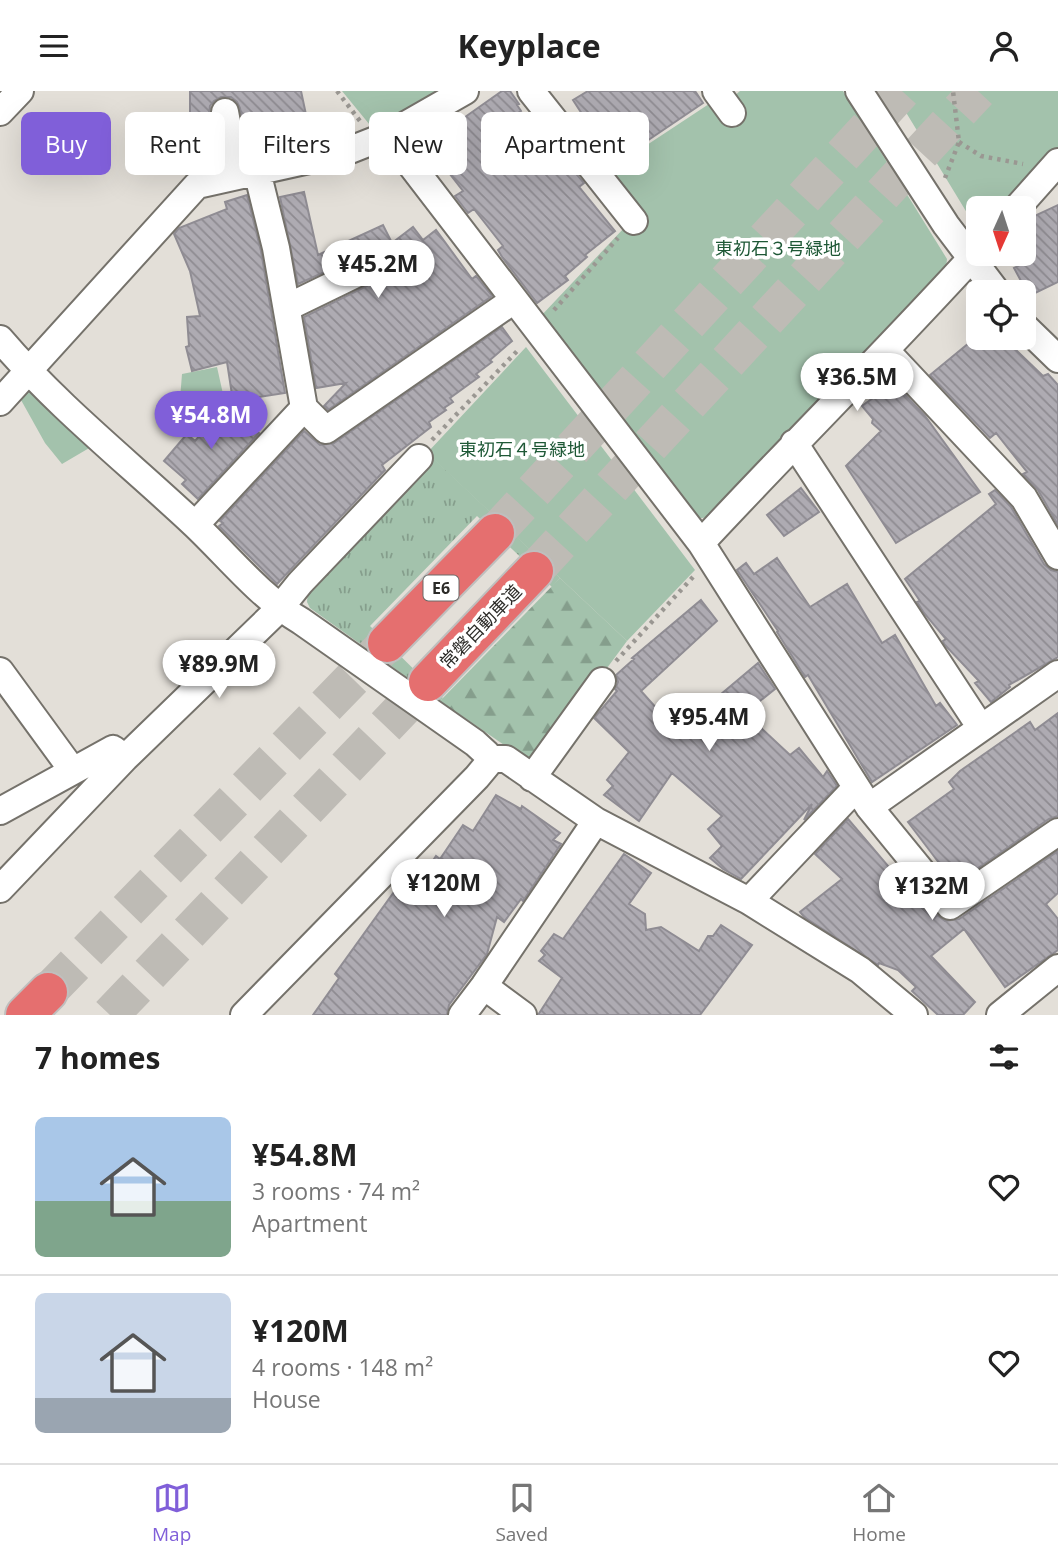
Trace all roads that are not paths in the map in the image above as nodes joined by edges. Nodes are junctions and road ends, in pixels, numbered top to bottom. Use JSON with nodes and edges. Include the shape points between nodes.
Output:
{"nodes":[{"id":1,"x":20,"y":91,"type":"edge"},
{"id":2,"x":465,"y":91,"type":"edge"},
{"id":3,"x":531,"y":91,"type":"edge"},
{"id":4,"x":716,"y":91,"type":"edge"},
{"id":5,"x":859,"y":91,"type":"edge"},
{"id":6,"x":0,"y":112,"type":"edge"},
{"id":7,"x":225,"y":112,"type":"dead end"},
{"id":8,"x":422,"y":112,"type":"edge"},
{"id":9,"x":732,"y":113,"type":"dead end"},
{"id":10,"x":239,"y":151,"type":"edge"},
{"id":11,"x":1051,"y":169,"type":"edge"},
{"id":12,"x":242,"y":175,"type":"edge"},
{"id":13,"x":247,"y":175,"type":"edge"},
{"id":14,"x":412,"y":175,"type":"edge"},
{"id":15,"x":1027,"y":196,"type":"edge"},
{"id":16,"x":634,"y":221,"type":"dead end"},
{"id":17,"x":966,"y":246,"type":"edge"},
{"id":18,"x":966,"y":265,"type":"edge"},
{"id":19,"x":360,"y":272,"type":"dead end"},
{"id":20,"x":514,"y":300,"type":"junction"},
{"id":21,"x":288,"y":307,"type":"junction"},
{"id":22,"x":1036,"y":338,"type":"edge"},
{"id":23,"x":0,"y":339,"type":"edge"},
{"id":24,"x":886,"y":351,"type":"junction"},
{"id":25,"x":1058,"y":359,"type":"edge"},
{"id":26,"x":27,"y":371,"type":"junction"},
{"id":27,"x":0,"y":402,"type":"edge"},
{"id":28,"x":304,"y":408,"type":"junction"},
{"id":29,"x":794,"y":443,"type":"junction"},
{"id":30,"x":419,"y":458,"type":"dead end"},
{"id":31,"x":195,"y":525,"type":"junction"},
{"id":32,"x":495,"y":533,"type":"tunnel mouth"},
{"id":33,"x":706,"y":551,"type":"junction"},
{"id":34,"x":1058,"y":556,"type":"edge"},
{"id":35,"x":534,"y":571,"type":"tunnel mouth"},
{"id":36,"x":279,"y":609,"type":"junction"},
{"id":37,"x":387,"y":643,"type":"tunnel mouth"},
{"id":38,"x":0,"y":671,"type":"edge"},
{"id":39,"x":1058,"y":674,"type":"edge"},
{"id":40,"x":602,"y":681,"type":"road end"},
{"id":41,"x":428,"y":683,"type":"tunnel mouth"},
{"id":42,"x":981,"y":728,"type":"junction"},
{"id":43,"x":125,"y":758,"type":"junction"},
{"id":44,"x":488,"y":759,"type":"junction"},
{"id":45,"x":74,"y":771,"type":"junction"},
{"id":46,"x":531,"y":778,"type":"junction"},
{"id":47,"x":863,"y":797,"type":"junction"},
{"id":48,"x":0,"y":811,"type":"edge"},
{"id":49,"x":596,"y":821,"type":"junction"},
{"id":50,"x":1058,"y":832,"type":"edge"},
{"id":51,"x":0,"y":889,"type":"edge"},
{"id":52,"x":749,"y":901,"type":"junction"},
{"id":53,"x":1058,"y":968,"type":"edge"},
{"id":54,"x":484,"y":986,"type":"junction"},
{"id":55,"x":244,"y":1015,"type":"edge"},
{"id":56,"x":462,"y":1015,"type":"edge"},
{"id":57,"x":523,"y":1015,"type":"edge"},
{"id":58,"x":914,"y":1015,"type":"edge"},
{"id":59,"x":1000,"y":1015,"type":"edge"}],
"edges":[{"from":1,"to":6,"type":"street"},
{"from":2,"to":8,"type":"street"},
{"from":3,"to":16,"type":"street"},
{"from":4,"to":9,"type":"street"},
{"from":5,"to":17,"type":"street","via":[[946,225]]},
{"from":7,"to":10,"type":"street"},
{"from":11,"to":15,"type":"street"},
{"from":12,"to":26,"type":"street","via":[[197,185]]},
{"from":13,"to":21,"type":"street","via":[[276,248]]},
{"from":14,"to":20,"type":"street"},
{"from":18,"to":24,"type":"street"},
{"from":19,"to":21,"type":"street"},
{"from":20,"to":28,"type":"street","via":[[326,430]]},
{"from":20,"to":33,"type":"street"},
{"from":21,"to":28,"type":"street"},
{"from":22,"to":25,"type":"street"},
{"from":23,"to":26,"type":"street"},
{"from":24,"to":29,"type":"street"},
{"from":24,"to":34,"type":"street","via":[[1024,498]]},
{"from":26,"to":27,"type":"street"},
{"from":26,"to":31,"type":"street"},
{"from":28,"to":31,"type":"street"},
{"from":29,"to":33,"type":"street"},
{"from":29,"to":42,"type":"street"},
{"from":30,"to":36,"type":"street"},
{"from":31,"to":36,"type":"street"},
{"from":32,"to":37,"type":"highway","number":"E6"},
{"from":33,"to":47,"type":"street"},
{"from":35,"to":41,"type":"highway","name":"常磐自動車道"},
{"from":36,"to":43,"type":"street"},
{"from":36,"to":44,"type":"street","via":[[475,743]]},
{"from":38,"to":45,"type":"street"},
{"from":39,"to":42,"type":"street"},
{"from":40,"to":46,"type":"street"},
{"from":42,"to":47,"type":"street"},
{"from":43,"to":45,"type":"street","via":[[113,749]]},
{"from":43,"to":51,"type":"street"},
{"from":44,"to":46,"type":"street","via":[[506,759]]},
{"from":44,"to":55,"type":"street","via":[[477,777]]},
{"from":45,"to":48,"type":"street"},
{"from":46,"to":49,"type":"street"},
{"from":47,"to":50,"type":"street","via":[[950,906]]},
{"from":47,"to":52,"type":"street"},
{"from":49,"to":52,"type":"street"},
{"from":49,"to":54,"type":"street"},
{"from":52,"to":58,"type":"street","via":[[860,970]]},
{"from":53,"to":59,"type":"street"},
{"from":54,"to":56,"type":"street"},
{"from":54,"to":57,"type":"street"}]}
